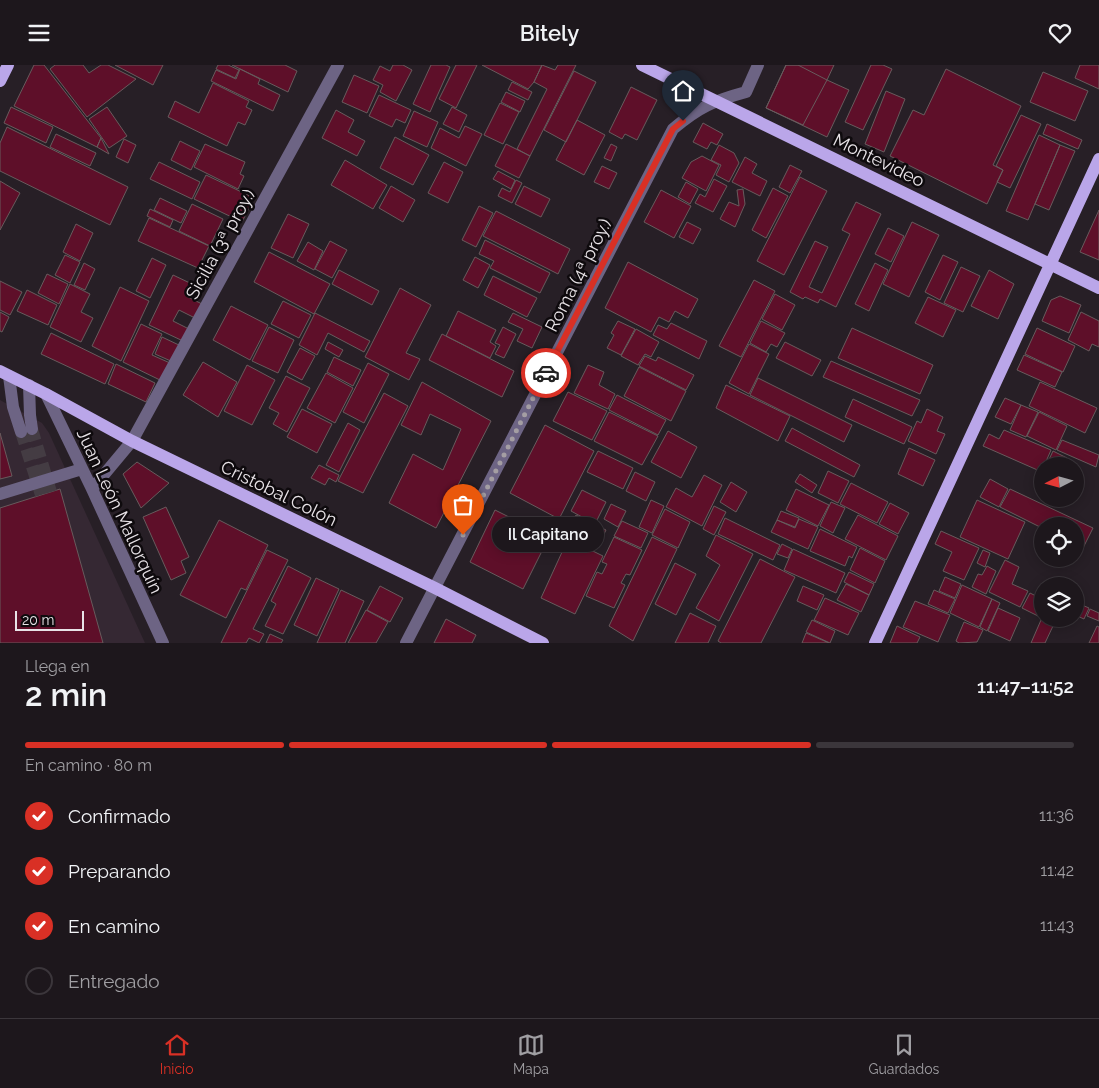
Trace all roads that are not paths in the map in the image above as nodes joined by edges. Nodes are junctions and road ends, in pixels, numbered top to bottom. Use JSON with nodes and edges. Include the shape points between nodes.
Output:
{"nodes":[{"id":1,"x":8,"y":65,"type":"edge"},
{"id":2,"x":338,"y":65,"type":"edge"},
{"id":3,"x":642,"y":65,"type":"edge"},
{"id":4,"x":758,"y":65,"type":"edge"},
{"id":5,"x":0,"y":81,"type":"edge"},
{"id":6,"x":715,"y":101,"type":"junction"},
{"id":7,"x":1099,"y":159,"type":"edge"},
{"id":8,"x":1050,"y":264,"type":"junction"},
{"id":9,"x":1099,"y":288,"type":"edge"},
{"id":10,"x":4,"y":373,"type":"edge"},
{"id":11,"x":29,"y":385,"type":"junction"},
{"id":12,"x":46,"y":394,"type":"junction"},
{"id":13,"x":132,"y":441,"type":"junction"},
{"id":14,"x":82,"y":469,"type":"junction"},
{"id":15,"x":92,"y":489,"type":"junction"},
{"id":16,"x":0,"y":494,"type":"edge"},
{"id":17,"x":435,"y":588,"type":"junction"},
{"id":18,"x":162,"y":643,"type":"edge"},
{"id":19,"x":406,"y":643,"type":"edge"},
{"id":20,"x":543,"y":643,"type":"edge"},
{"id":21,"x":875,"y":643,"type":"edge"}],
"edges":[{"from":1,"to":5,"type":"main road"},
{"from":2,"to":13,"type":"street","name":"Sicilia (3ª proy.)"},
{"from":3,"to":6,"type":"main road","name":"Montevideo"},
{"from":4,"to":6,"type":"street","name":"Roma (4ª proy.)","via":[[746,92]]},
{"from":6,"to":8,"type":"main road","name":"Montevideo"},
{"from":6,"to":17,"type":"street","name":"Roma (4ª proy.)","via":[[692,113],[673,129]]},
{"from":7,"to":8,"type":"main road"},
{"from":8,"to":9,"type":"main road","name":"Montevideo"},
{"from":8,"to":21,"type":"main road"},
{"from":10,"to":11,"type":"main road","name":"Cristobal Colón"},
{"from":10,"to":11,"type":"street","via":[[14,407],[27,431]]},
{"from":11,"to":12,"type":"main road","name":"Cristobal Colón"},
{"from":12,"to":13,"type":"main road","name":"Cristobal Colón"},
{"from":12,"to":14,"type":"street","name":"Juan León Mallorquín"},
{"from":13,"to":15,"type":"street","name":"Sicilia (3ª proy.)"},
{"from":13,"to":17,"type":"main road","name":"Cristobal Colón"},
{"from":14,"to":15,"type":"street","name":"Juan León Mallorquín"},
{"from":14,"to":16,"type":"street"},
{"from":15,"to":18,"type":"street","name":"Juan León Mallorquín"},
{"from":17,"to":19,"type":"street","name":"Roma (4ª proy.)"},
{"from":17,"to":20,"type":"main road","name":"Cristobal Colón"}]}
